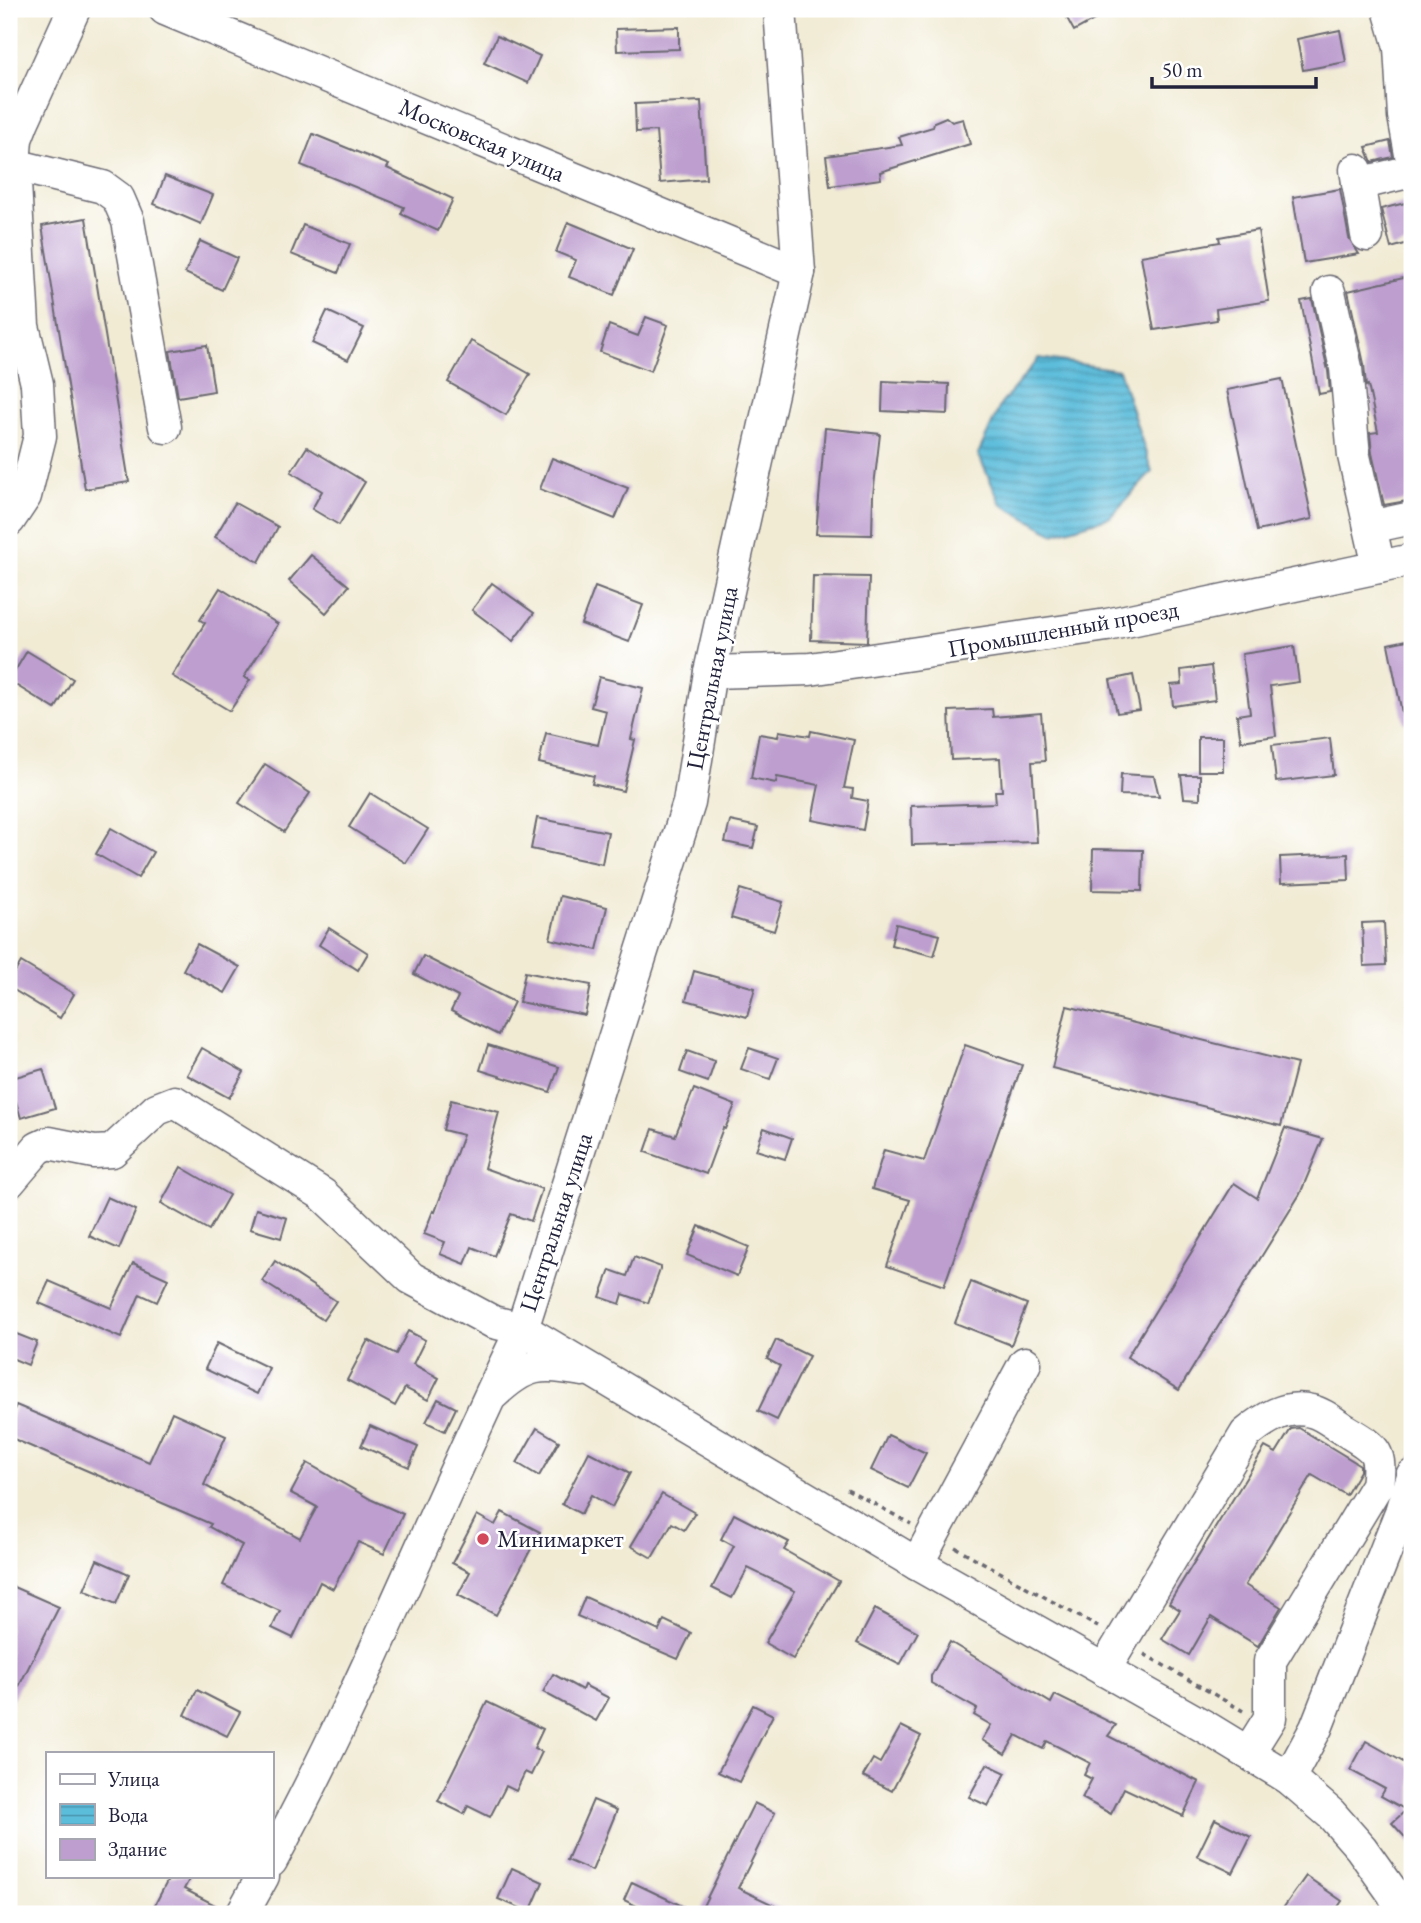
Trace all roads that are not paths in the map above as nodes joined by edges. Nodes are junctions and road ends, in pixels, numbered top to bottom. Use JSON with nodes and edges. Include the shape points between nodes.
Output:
{"nodes":[{"id":1,"x":75,"y":9,"type":"edge"},
{"id":2,"x":165,"y":9,"type":"edge"},
{"id":3,"x":780,"y":9,"type":"edge"},
{"id":4,"x":1389,"y":9,"type":"edge"},
{"id":5,"x":1406,"y":41,"type":"edge"},
{"id":6,"x":1412,"y":160,"type":"edge"},
{"id":7,"x":14,"y":164,"type":"junction"},
{"id":8,"x":1412,"y":172,"type":"edge"},
{"id":9,"x":1367,"y":235,"type":"dead end"},
{"id":10,"x":799,"y":272,"type":"junction"},
{"id":11,"x":1329,"y":292,"type":"dead end"},
{"id":12,"x":165,"y":427,"type":"dead end"},
{"id":13,"x":1412,"y":518,"type":"edge"},
{"id":14,"x":9,"y":520,"type":"edge"},
{"id":15,"x":1370,"y":527,"type":"junction"},
{"id":16,"x":1412,"y":560,"type":"edge"},
{"id":17,"x":1379,"y":567,"type":"junction"},
{"id":18,"x":710,"y":672,"type":"junction"},
{"id":19,"x":9,"y":1182,"type":"edge"},
{"id":20,"x":522,"y":1328,"type":"junction"},
{"id":21,"x":1025,"y":1363,"type":"dead end"},
{"id":22,"x":595,"y":1372,"type":"junction"},
{"id":23,"x":488,"y":1399,"type":"junction"},
{"id":24,"x":1412,"y":1476,"type":"edge"},
{"id":25,"x":916,"y":1564,"type":"junction"},
{"id":26,"x":1104,"y":1670,"type":"junction"},
{"id":27,"x":1248,"y":1753,"type":"junction"},
{"id":28,"x":1289,"y":1778,"type":"junction"},
{"id":29,"x":273,"y":1857,"type":"edge"},
{"id":30,"x":262,"y":1878,"type":"edge"},
{"id":31,"x":242,"y":1914,"type":"edge"},
{"id":32,"x":1404,"y":1914,"type":"edge"}],
"edges":[{"from":1,"to":7,"type":"street","via":[[23,121]]},
{"from":2,"to":10,"type":"street","name":"Московская улица"},
{"from":3,"to":10,"type":"street","name":"Центральная улица"},
{"from":4,"to":5,"type":"street"},
{"from":5,"to":6,"type":"street","via":[[1404,116]]},
{"from":7,"to":12,"type":"street","via":[[103,187],[118,198],[128,221]]},
{"from":7,"to":14,"type":"street","via":[[23,326],[37,384],[40,436],[25,496]]},
{"from":8,"to":9,"type":"street","via":[[1357,177]]},
{"from":10,"to":18,"type":"street","name":"Центральная улица"},
{"from":11,"to":15,"type":"street","via":[[1346,368],[1354,456]]},
{"from":13,"to":15,"type":"street"},
{"from":15,"to":17,"type":"street"},
{"from":16,"to":17,"type":"street","name":"Промышленный проезд"},
{"from":17,"to":18,"type":"street","name":"Промышленный проезд","via":[[1107,625],[810,669]]},
{"from":18,"to":20,"type":"street","name":"Центральная улица","via":[[689,803]]},
{"from":19,"to":20,"type":"street","via":[[38,1148],[48,1143],[112,1151],[157,1109],[176,1102],[322,1194],[411,1278],[494,1322]]},
{"from":20,"to":22,"type":"street"},
{"from":20,"to":23,"type":"street","name":"Центральная улица"},
{"from":21,"to":25,"type":"street"},
{"from":22,"to":23,"type":"street","via":[[555,1365],[531,1368],[514,1374]]},
{"from":22,"to":25,"type":"street"},
{"from":23,"to":29,"type":"street","name":"Центральная улица","via":[[312,1783]]},
{"from":24,"to":28,"type":"street","via":[[1316,1728]]},
{"from":25,"to":26,"type":"street"},
{"from":26,"to":27,"type":"street"},
{"from":26,"to":27,"type":"street","via":[[1246,1434],[1266,1417],[1312,1410],[1370,1446],[1380,1464],[1377,1485],[1270,1661],[1270,1718]]},
{"from":27,"to":28,"type":"street"},
{"from":28,"to":32,"type":"street","via":[[1361,1847]]},
{"from":30,"to":31,"type":"street"}]}
